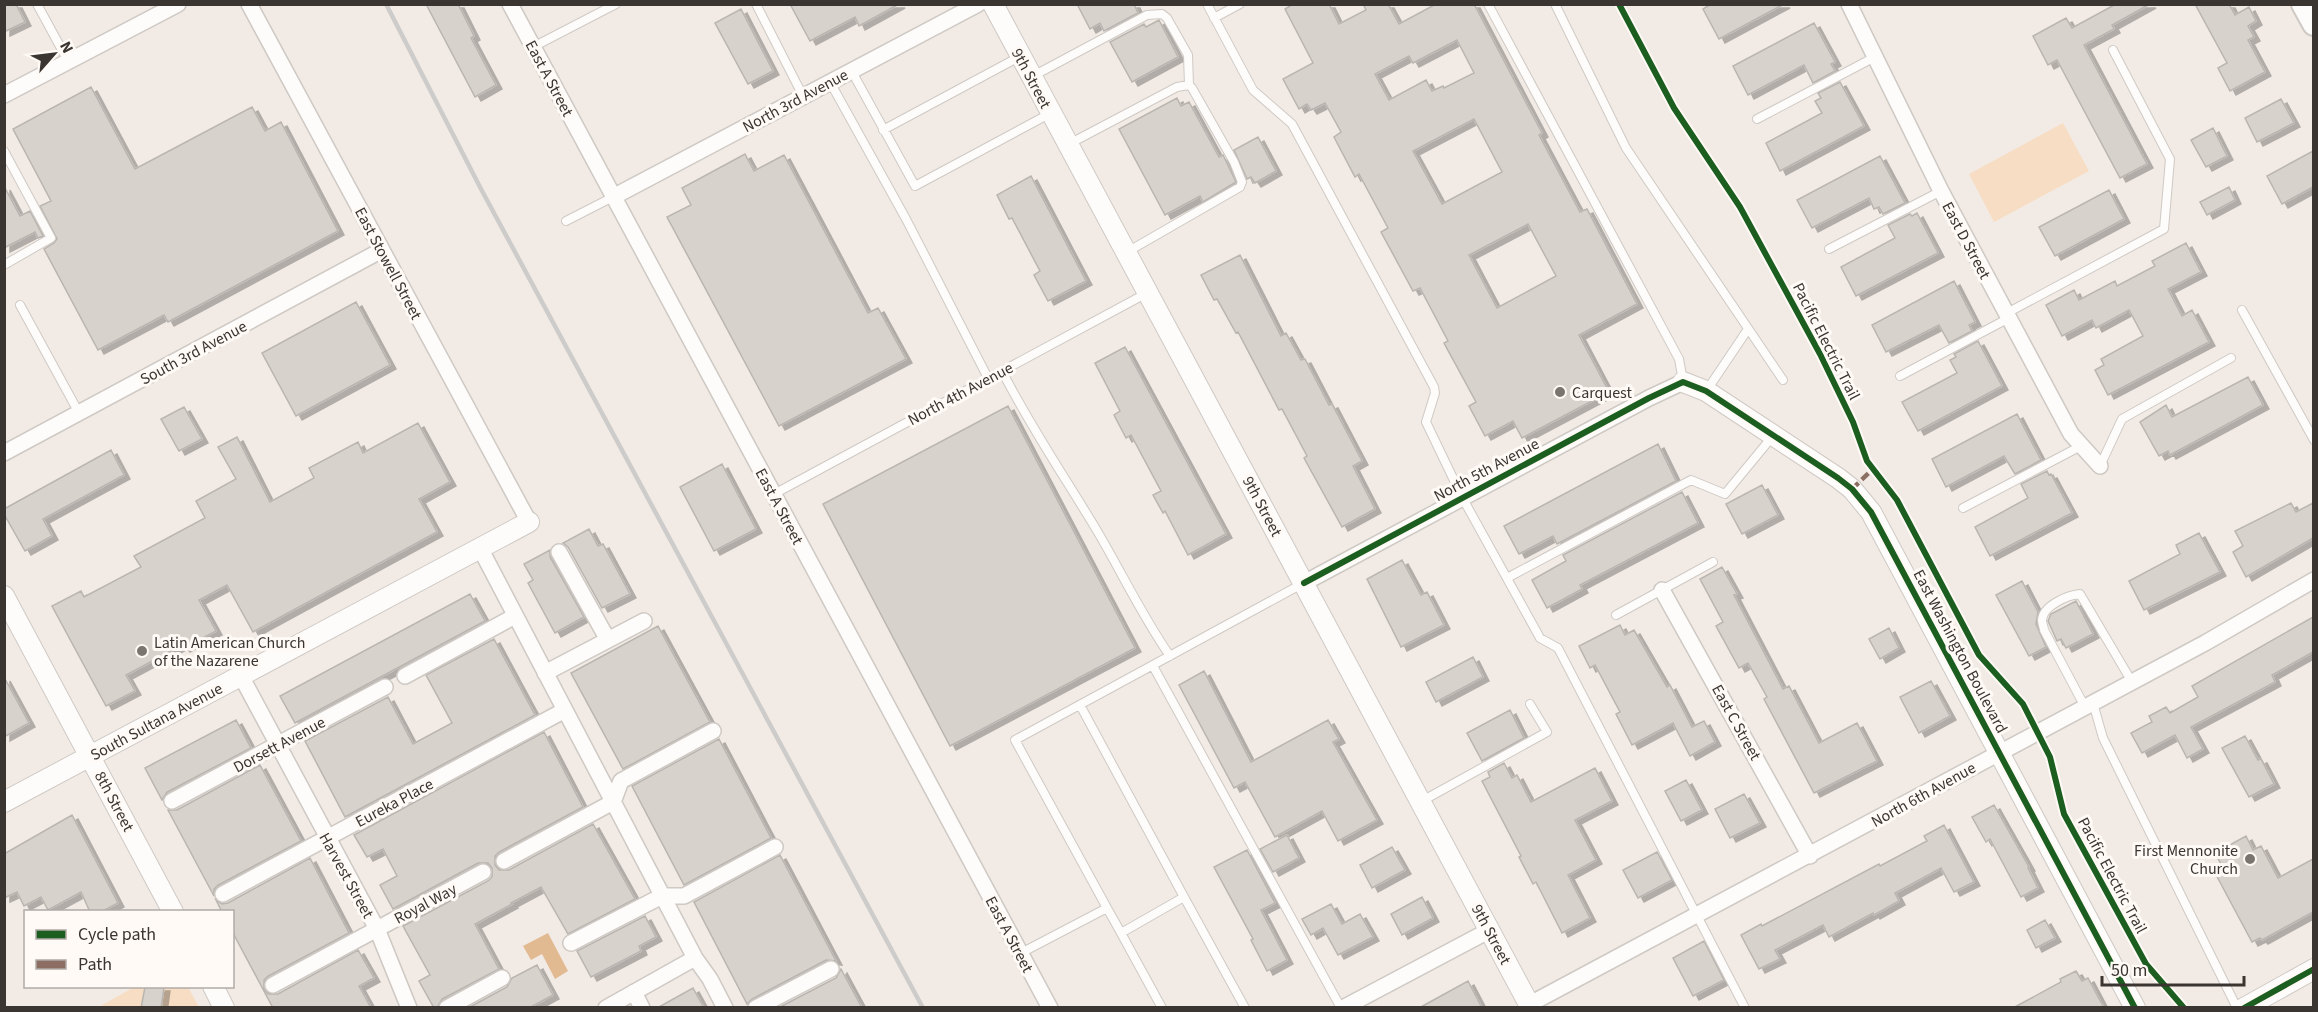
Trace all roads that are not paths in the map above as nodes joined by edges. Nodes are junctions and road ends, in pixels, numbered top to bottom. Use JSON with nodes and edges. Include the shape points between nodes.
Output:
{"nodes":[{"id":1,"x":36,"y":4,"type":"edge"},
{"id":2,"x":178,"y":4,"type":"edge"},
{"id":3,"x":249,"y":4,"type":"edge"},
{"id":4,"x":510,"y":4,"type":"edge"},
{"id":5,"x":616,"y":4,"type":"edge"},
{"id":6,"x":756,"y":4,"type":"edge"},
{"id":7,"x":978,"y":4,"type":"edge"},
{"id":8,"x":993,"y":4,"type":"edge"},
{"id":9,"x":1206,"y":4,"type":"edge"},
{"id":10,"x":1239,"y":4,"type":"edge"},
{"id":11,"x":1488,"y":4,"type":"edge"},
{"id":12,"x":1555,"y":4,"type":"edge"},
{"id":13,"x":1849,"y":4,"type":"edge"},
{"id":14,"x":2303,"y":4,"type":"edge"},
{"id":15,"x":1214,"y":18,"type":"junction"},
{"id":16,"x":2313,"y":24,"type":"edge"},
{"id":17,"x":533,"y":47,"type":"junction"},
{"id":18,"x":2113,"y":50,"type":"dead end"},
{"id":19,"x":1021,"y":57,"type":"junction"},
{"id":20,"x":1874,"y":58,"type":"junction"},
{"id":21,"x":68,"y":61,"type":"junction"},
{"id":22,"x":851,"y":70,"type":"junction"},
{"id":23,"x":1031,"y":76,"type":"junction"},
{"id":24,"x":830,"y":82,"type":"junction"},
{"id":25,"x":1189,"y":85,"type":"junction"},
{"id":26,"x":4,"y":95,"type":"edge"},
{"id":27,"x":803,"y":96,"type":"junction"},
{"id":28,"x":1051,"y":113,"type":"junction"},
{"id":29,"x":1757,"y":119,"type":"dead end"},
{"id":30,"x":883,"y":130,"type":"junction"},
{"id":31,"x":1068,"y":145,"type":"junction"},
{"id":32,"x":4,"y":151,"type":"edge"},
{"id":33,"x":1941,"y":191,"type":"junction"},
{"id":34,"x":613,"y":197,"type":"junction"},
{"id":35,"x":566,"y":221,"type":"dead end"},
{"id":36,"x":1829,"y":249,"type":"dead end"},
{"id":37,"x":382,"y":250,"type":"junction"},
{"id":38,"x":1126,"y":253,"type":"junction"},
{"id":39,"x":4,"y":265,"type":"edge"},
{"id":40,"x":1148,"y":292,"type":"junction"},
{"id":41,"x":20,"y":304,"type":"dead end"},
{"id":42,"x":2242,"y":310,"type":"dead end"},
{"id":43,"x":2008,"y":316,"type":"junction"},
{"id":44,"x":1748,"y":329,"type":"junction"},
{"id":45,"x":2231,"y":358,"type":"dead end"},
{"id":46,"x":1002,"y":371,"type":"junction"},
{"id":47,"x":1900,"y":376,"type":"dead end"},
{"id":48,"x":988,"y":378,"type":"junction"},
{"id":49,"x":1783,"y":380,"type":"dead end"},
{"id":50,"x":1683,"y":382,"type":"junction"},
{"id":51,"x":1706,"y":391,"type":"junction"},
{"id":52,"x":79,"y":413,"type":"junction"},
{"id":53,"x":1773,"y":436,"type":"junction"},
{"id":54,"x":2313,"y":440,"type":"edge"},
{"id":55,"x":2081,"y":446,"type":"junction"},
{"id":56,"x":4,"y":453,"type":"edge"},
{"id":57,"x":2100,"y":466,"type":"joint"},
{"id":58,"x":774,"y":494,"type":"junction"},
{"id":59,"x":1462,"y":497,"type":"junction"},
{"id":60,"x":1963,"y":508,"type":"dead end"},
{"id":61,"x":529,"y":522,"type":"joint"},
{"id":62,"x":480,"y":548,"type":"junction"},
{"id":63,"x":559,"y":552,"type":"dead end"},
{"id":64,"x":1713,"y":562,"type":"dead end"},
{"id":65,"x":1507,"y":578,"type":"junction"},
{"id":66,"x":2313,"y":580,"type":"edge"},
{"id":67,"x":1304,"y":583,"type":"junction"},
{"id":68,"x":1662,"y":590,"type":"junction"},
{"id":69,"x":4,"y":596,"type":"edge"},
{"id":70,"x":1616,"y":615,"type":"dead end"},
{"id":71,"x":515,"y":616,"type":"junction"},
{"id":72,"x":10,"y":619,"type":"edge"},
{"id":73,"x":644,"y":621,"type":"dead end"},
{"id":74,"x":608,"y":640,"type":"junction"},
{"id":75,"x":1170,"y":656,"type":"junction"},
{"id":76,"x":1153,"y":666,"type":"junction"},
{"id":77,"x":545,"y":674,"type":"junction"},
{"id":78,"x":241,"y":676,"type":"junction"},
{"id":79,"x":405,"y":676,"type":"dead end"},
{"id":80,"x":2132,"y":682,"type":"junction"},
{"id":81,"x":385,"y":687,"type":"dead end"},
{"id":82,"x":1530,"y":704,"type":"dead end"},
{"id":83,"x":1080,"y":705,"type":"junction"},
{"id":84,"x":2089,"y":705,"type":"junction"},
{"id":85,"x":565,"y":710,"type":"junction"},
{"id":86,"x":713,"y":731,"type":"dead end"},
{"id":87,"x":277,"y":745,"type":"junction"},
{"id":88,"x":2000,"y":752,"type":"junction"},
{"id":89,"x":91,"y":756,"type":"junction"},
{"id":90,"x":172,"y":801,"type":"dead end"},
{"id":91,"x":1420,"y":801,"type":"junction"},
{"id":92,"x":4,"y":802,"type":"edge"},
{"id":93,"x":613,"y":802,"type":"junction"},
{"id":94,"x":327,"y":838,"type":"junction"},
{"id":95,"x":775,"y":847,"type":"dead end"},
{"id":96,"x":1810,"y":856,"type":"junction"},
{"id":97,"x":504,"y":861,"type":"dead end"},
{"id":98,"x":483,"y":873,"type":"dead end"},
{"id":99,"x":223,"y":894,"type":"dead end"},
{"id":100,"x":662,"y":896,"type":"junction"},
{"id":101,"x":1184,"y":897,"type":"junction"},
{"id":102,"x":1107,"y":908,"type":"junction"},
{"id":103,"x":172,"y":910,"type":"edge"},
{"id":104,"x":1697,"y":916,"type":"junction"},
{"id":105,"x":377,"y":929,"type":"junction"},
{"id":106,"x":1490,"y":930,"type":"junction"},
{"id":107,"x":1121,"y":933,"type":"junction"},
{"id":108,"x":571,"y":944,"type":"dead end"},
{"id":109,"x":1021,"y":953,"type":"junction"},
{"id":110,"x":695,"y":958,"type":"junction"},
{"id":111,"x":831,"y":969,"type":"dead end"},
{"id":112,"x":2313,"y":969,"type":"edge"},
{"id":113,"x":502,"y":978,"type":"dead end"},
{"id":114,"x":273,"y":985,"type":"dead end"},
{"id":115,"x":214,"y":988,"type":"edge"},
{"id":116,"x":634,"y":992,"type":"junction"},
{"id":117,"x":1531,"y":1006,"type":"edge"},
{"id":118,"x":224,"y":1008,"type":"edge"},
{"id":119,"x":409,"y":1008,"type":"edge"},
{"id":120,"x":447,"y":1008,"type":"edge"},
{"id":121,"x":606,"y":1008,"type":"edge"},
{"id":122,"x":642,"y":1008,"type":"edge"},
{"id":123,"x":725,"y":1008,"type":"edge"},
{"id":124,"x":756,"y":1008,"type":"edge"},
{"id":125,"x":1050,"y":1008,"type":"edge"},
{"id":126,"x":1162,"y":1008,"type":"edge"},
{"id":127,"x":1245,"y":1008,"type":"edge"},
{"id":128,"x":1342,"y":1008,"type":"edge"},
{"id":129,"x":1745,"y":1008,"type":"edge"},
{"id":130,"x":2135,"y":1008,"type":"edge"},
{"id":131,"x":2237,"y":1008,"type":"edge"},
{"id":132,"x":2244,"y":1008,"type":"edge"}],
"edges":[{"from":1,"to":21,"type":"lane"},
{"from":2,"to":21,"type":"street"},
{"from":3,"to":37,"type":"street","name":"East Stowell Street"},
{"from":4,"to":17,"type":"street","name":"East A Street"},
{"from":5,"to":17,"type":"lane"},
{"from":6,"to":27,"type":"lane"},
{"from":7,"to":22,"type":"street","name":"North 3rd Avenue"},
{"from":8,"to":19,"type":"street","name":"9th Street"},
{"from":9,"to":15,"type":"lane"},
{"from":10,"to":15,"type":"lane"},
{"from":11,"to":50,"type":"lane","via":[[1680,359]]},
{"from":12,"to":44,"type":"lane","via":[[1626,148]]},
{"from":13,"to":20,"type":"street","name":"East D Street"},
{"from":14,"to":16,"type":"main road"},
{"from":15,"to":59,"type":"lane","via":[[1253,90],[1292,124],[1434,387],[1426,422]]},
{"from":17,"to":34,"type":"street","name":"East A Street"},
{"from":18,"to":43,"type":"lane","via":[[2170,159],[2164,229]]},
{"from":19,"to":23,"type":"street","name":"9th Street"},
{"from":19,"to":30,"type":"lane"},
{"from":20,"to":29,"type":"lane"},
{"from":20,"to":33,"type":"street","name":"East D Street"},
{"from":21,"to":26,"type":"street"},
{"from":22,"to":24,"type":"street","name":"North 3rd Avenue"},
{"from":22,"to":30,"type":"lane"},
{"from":23,"to":25,"type":"lane","via":[[1147,15],[1162,14],[1188,55]]},
{"from":23,"to":28,"type":"street","name":"9th Street"},
{"from":24,"to":27,"type":"street","name":"North 3rd Avenue"},
{"from":24,"to":48,"type":"lane"},
{"from":25,"to":31,"type":"lane","via":[[1177,87]]},
{"from":25,"to":38,"type":"lane","via":[[1242,182],[1234,192]]},
{"from":27,"to":34,"type":"street","name":"North 3rd Avenue"},
{"from":28,"to":30,"type":"lane","via":[[915,186]]},
{"from":28,"to":31,"type":"street","name":"9th Street"},
{"from":31,"to":38,"type":"street","name":"9th Street"},
{"from":32,"to":39,"type":"lane","via":[[51,238]]},
{"from":33,"to":36,"type":"lane"},
{"from":33,"to":43,"type":"street","name":"East D Street"},
{"from":34,"to":35,"type":"lane"},
{"from":34,"to":58,"type":"street","name":"East A Street"},
{"from":37,"to":52,"type":"street","name":"South 3rd Avenue"},
{"from":37,"to":61,"type":"street","name":"East Stowell Street"},
{"from":38,"to":40,"type":"street","name":"9th Street"},
{"from":40,"to":46,"type":"lane","name":"North 4th Avenue"},
{"from":40,"to":67,"type":"street","name":"9th Street"},
{"from":41,"to":52,"type":"lane"},
{"from":42,"to":54,"type":"lane"},
{"from":43,"to":47,"type":"lane"},
{"from":43,"to":55,"type":"street","name":"East D Street"},
{"from":44,"to":49,"type":"lane"},
{"from":44,"to":51,"type":"lane"},
{"from":45,"to":57,"type":"lane","via":[[2122,419]]},
{"from":46,"to":48,"type":"lane","name":"North 4th Avenue"},
{"from":46,"to":75,"type":"lane"},
{"from":48,"to":58,"type":"lane","name":"North 4th Avenue"},
{"from":50,"to":51,"type":"street","name":"East Washington Boulevard"},
{"from":50,"to":59,"type":"street","name":"North 5th Avenue"},
{"from":51,"to":53,"type":"street","name":"East Washington Boulevard"},
{"from":52,"to":56,"type":"street","name":"South 3rd Avenue"},
{"from":53,"to":65,"type":"lane","via":[[1725,494],[1691,480]]},
{"from":53,"to":88,"type":"street","name":"East Washington Boulevard","via":[[1838,478],[1871,512]]},
{"from":55,"to":57,"type":"street","name":"East D Street"},
{"from":55,"to":60,"type":"lane"},
{"from":58,"to":109,"type":"street","name":"East A Street"},
{"from":59,"to":65,"type":"lane"},
{"from":59,"to":67,"type":"street","name":"North 5th Avenue"},
{"from":61,"to":62,"type":"street","name":"South Sultana Avenue"},
{"from":62,"to":71,"type":"street"},
{"from":62,"to":78,"type":"street","name":"South Sultana Avenue"},
{"from":63,"to":74,"type":"street"},
{"from":64,"to":68,"type":"lane"},
{"from":65,"to":104,"type":"lane","via":[[1540,638],[1558,648]]},
{"from":66,"to":80,"type":"street","name":"North 6th Avenue"},
{"from":67,"to":75,"type":"lane","name":"North 5th Avenue"},
{"from":67,"to":91,"type":"street","name":"9th Street"},
{"from":68,"to":70,"type":"lane"},
{"from":68,"to":96,"type":"street","name":"East C Street"},
{"from":69,"to":72,"type":"street","name":"8th Street"},
{"from":71,"to":77,"type":"street"},
{"from":71,"to":79,"type":"street"},
{"from":72,"to":89,"type":"street","name":"8th Street"},
{"from":73,"to":74,"type":"street"},
{"from":74,"to":77,"type":"street"},
{"from":75,"to":76,"type":"lane","name":"North 5th Avenue"},
{"from":76,"to":83,"type":"lane","name":"North 5th Avenue"},
{"from":76,"to":128,"type":"lane"},
{"from":77,"to":85,"type":"street"},
{"from":78,"to":87,"type":"street","name":"Harvest Street"},
{"from":78,"to":89,"type":"street","name":"South Sultana Avenue"},
{"from":80,"to":84,"type":"street","name":"North 6th Avenue"},
{"from":80,"to":84,"type":"lane","via":[[2080,594],[2059,601],[2046,610],[2044,630]]},
{"from":81,"to":87,"type":"street","name":"Dorsett Avenue"},
{"from":82,"to":91,"type":"lane","via":[[1547,732]]},
{"from":83,"to":101,"type":"lane"},
{"from":83,"to":102,"type":"lane","name":"North 5th Avenue","via":[[1016,740]]},
{"from":84,"to":88,"type":"street","name":"North 6th Avenue"},
{"from":84,"to":131,"type":"lane"},
{"from":85,"to":93,"type":"street"},
{"from":85,"to":94,"type":"street","name":"Eureka Place"},
{"from":86,"to":93,"type":"street","via":[[621,781]]},
{"from":87,"to":90,"type":"street","name":"Dorsett Avenue"},
{"from":87,"to":94,"type":"street","name":"Harvest Street"},
{"from":88,"to":96,"type":"street","name":"North 6th Avenue"},
{"from":88,"to":130,"type":"street","name":"East Washington Boulevard"},
{"from":89,"to":92,"type":"street","name":"South Sultana Avenue"},
{"from":89,"to":103,"type":"street","name":"8th Street"},
{"from":91,"to":106,"type":"street","name":"9th Street"},
{"from":93,"to":97,"type":"street"},
{"from":93,"to":100,"type":"street"},
{"from":94,"to":99,"type":"street","name":"Eureka Place"},
{"from":94,"to":105,"type":"street","name":"Harvest Street"},
{"from":95,"to":100,"type":"street","via":[[684,896]]},
{"from":96,"to":104,"type":"street","name":"North 6th Avenue"},
{"from":98,"to":105,"type":"street","name":"Royal Way"},
{"from":100,"to":108,"type":"street"},
{"from":100,"to":110,"type":"street"},
{"from":101,"to":107,"type":"lane"},
{"from":101,"to":127,"type":"lane"},
{"from":102,"to":107,"type":"lane"},
{"from":102,"to":109,"type":"lane"},
{"from":104,"to":117,"type":"street","name":"North 6th Avenue"},
{"from":104,"to":129,"type":"lane"},
{"from":105,"to":114,"type":"street","name":"Royal Way"},
{"from":105,"to":119,"type":"street","name":"Harvest Street"},
{"from":106,"to":117,"type":"street","name":"9th Street"},
{"from":106,"to":128,"type":"street"},
{"from":107,"to":126,"type":"lane"},
{"from":109,"to":125,"type":"street","name":"East A Street"},
{"from":110,"to":116,"type":"street"},
{"from":110,"to":123,"type":"street"},
{"from":111,"to":124,"type":"street"},
{"from":112,"to":132,"type":"street"},
{"from":113,"to":120,"type":"street"},
{"from":115,"to":118,"type":"street"},
{"from":116,"to":121,"type":"street"},
{"from":116,"to":122,"type":"street"}]}
